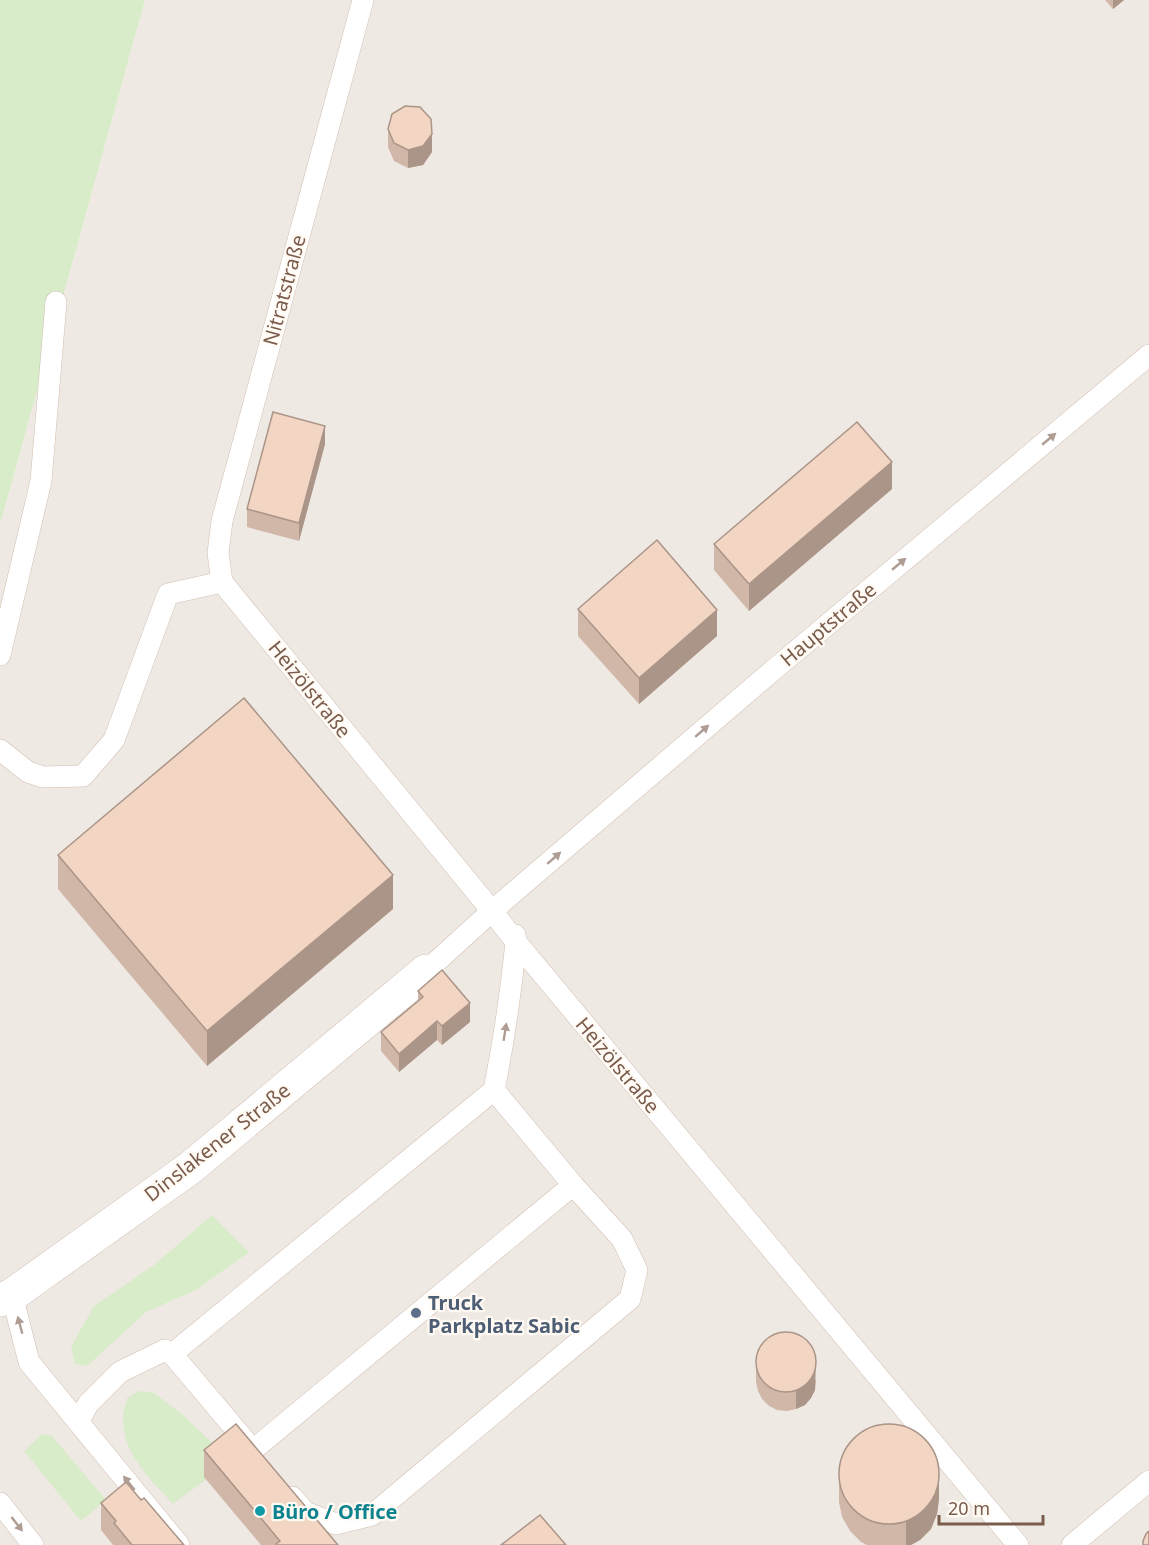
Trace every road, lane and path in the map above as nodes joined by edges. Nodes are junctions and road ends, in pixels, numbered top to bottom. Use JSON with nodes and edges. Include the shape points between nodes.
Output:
{"nodes":[{"id":1,"x":363,"y":0,"type":"edge"},
{"id":2,"x":56,"y":303,"type":"dead end"},
{"id":3,"x":1149,"y":355,"type":"edge"},
{"id":4,"x":222,"y":582,"type":"junction"},
{"id":5,"x":0,"y":655,"type":"edge"},
{"id":6,"x":0,"y":750,"type":"edge"},
{"id":7,"x":510,"y":896,"type":"junction"},
{"id":8,"x":492,"y":911,"type":"junction"},
{"id":9,"x":516,"y":942,"type":"junction"},
{"id":10,"x":426,"y":971,"type":"joint"},
{"id":11,"x":494,"y":1089,"type":"junction"},
{"id":12,"x":573,"y":1185,"type":"junction"},
{"id":13,"x":6,"y":1297,"type":"edge"},
{"id":14,"x":172,"y":1354,"type":"junction"},
{"id":15,"x":78,"y":1421,"type":"junction"},
{"id":16,"x":253,"y":1450,"type":"junction"},
{"id":17,"x":268,"y":1468,"type":"edge"},
{"id":18,"x":1149,"y":1481,"type":"edge"},
{"id":19,"x":282,"y":1485,"type":"edge"},
{"id":20,"x":0,"y":1503,"type":"edge"},
{"id":21,"x":33,"y":1545,"type":"edge"},
{"id":22,"x":179,"y":1545,"type":"edge"},
{"id":23,"x":1018,"y":1545,"type":"edge"},
{"id":24,"x":1072,"y":1545,"type":"edge"}],
"edges":[{"from":1,"to":4,"type":"lane","name":"Nitratstraße","via":[[222,521],[218,553]]},
{"from":2,"to":5,"type":"lane","via":[[41,481]]},
{"from":7,"to":3,"type":"lane","name":"Hauptstraße","one_way":true},
{"from":4,"to":6,"type":"lane","via":[[168,594],[114,740],[83,776],[43,777],[28,772]]},
{"from":4,"to":8,"type":"lane","name":"Heizölstraße"},
{"from":7,"to":8,"type":"lane","name":"Hauptstraße"},
{"from":7,"to":9,"type":"lane"},
{"from":8,"to":9,"type":"lane","name":"Heizölstraße"},
{"from":8,"to":10,"type":"lane","name":"Hauptstraße"},
{"from":11,"to":9,"type":"lane","one_way":true},
{"from":9,"to":23,"type":"lane","name":"Heizölstraße"},
{"from":10,"to":13,"type":"street","name":"Dinslakener Straße","via":[[190,1168]]},
{"from":11,"to":12,"type":"lane"},
{"from":11,"to":14,"type":"lane"},
{"from":12,"to":16,"type":"lane"},
{"from":12,"to":19,"type":"lane","via":[[622,1239],[637,1269],[630,1299],[372,1515],[336,1524],[304,1512]]},
{"from":15,"to":13,"type":"lane","one_way":true,"via":[[29,1362]]},
{"from":14,"to":15,"type":"lane","via":[[165,1350],[120,1372],[88,1404]]},
{"from":14,"to":16,"type":"lane"},
{"from":22,"to":15,"type":"lane","one_way":true},
{"from":16,"to":17,"type":"lane"},
{"from":18,"to":24,"type":"lane"},
{"from":20,"to":21,"type":"lane","one_way":true}]}
